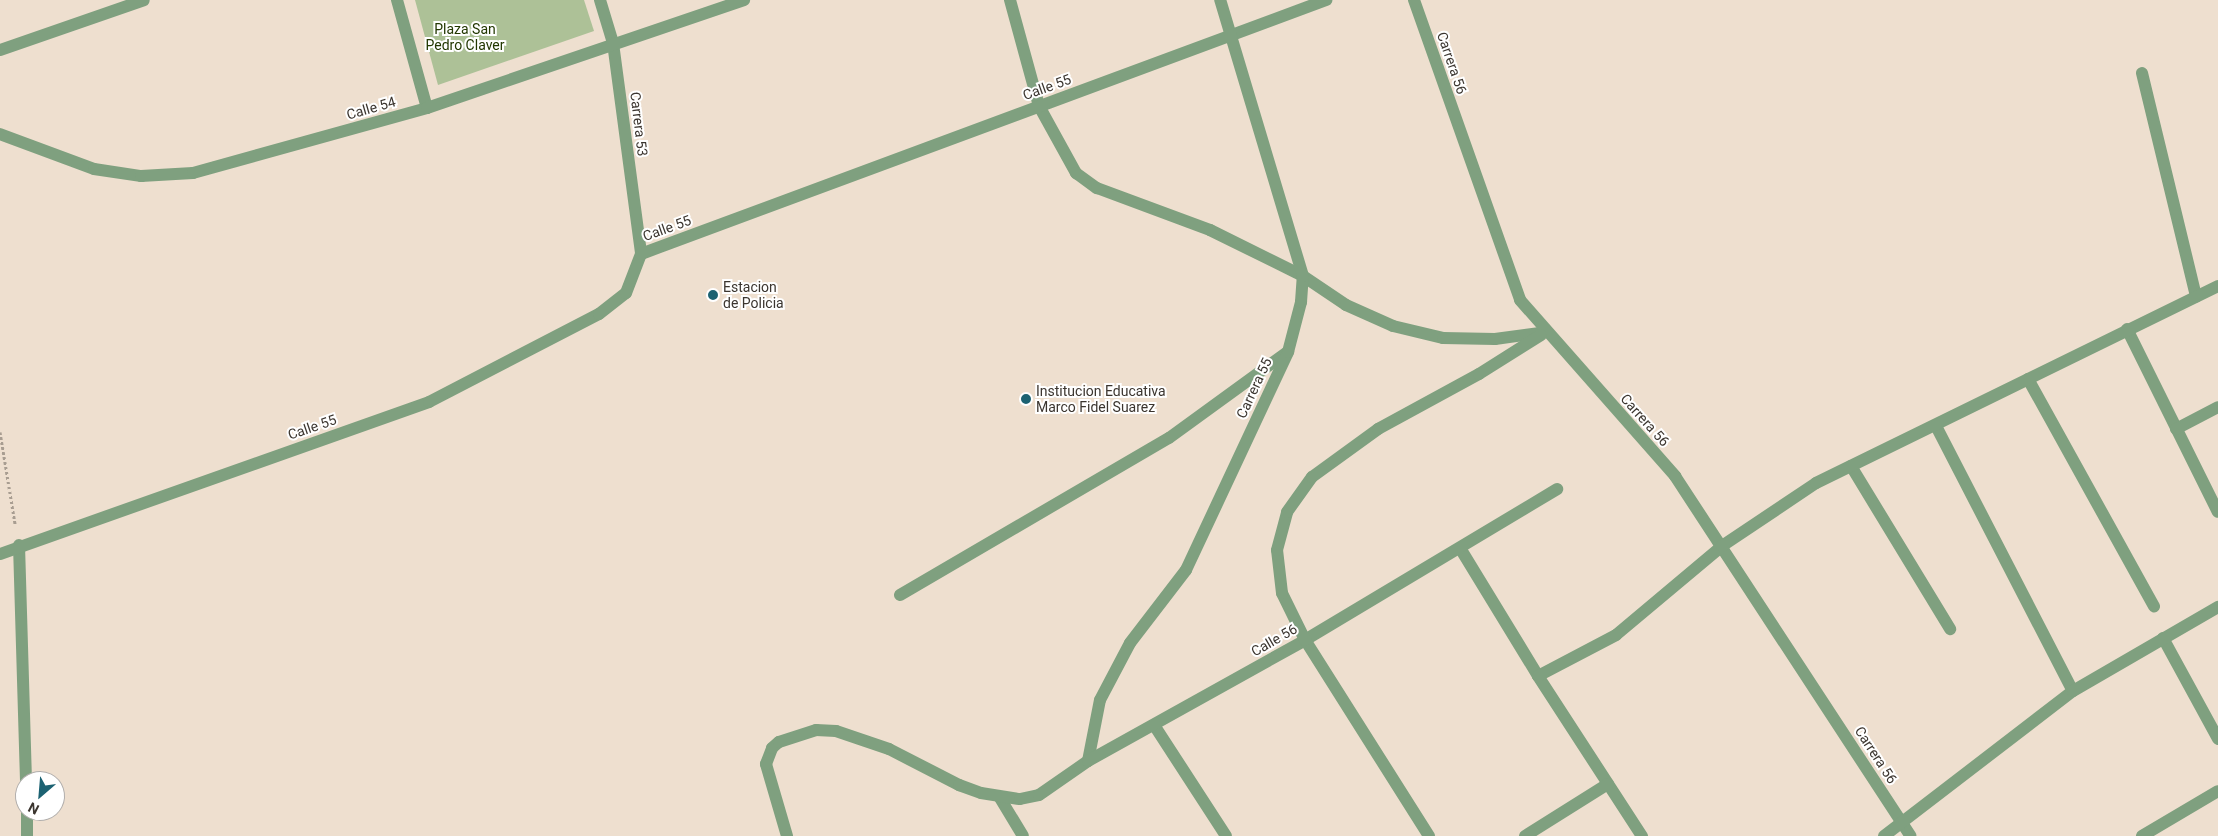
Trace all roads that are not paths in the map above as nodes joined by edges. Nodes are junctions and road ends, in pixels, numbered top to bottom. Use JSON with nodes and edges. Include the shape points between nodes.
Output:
{"nodes":[{"id":1,"x":144,"y":0,"type":"edge"},
{"id":2,"x":397,"y":0,"type":"edge"},
{"id":3,"x":600,"y":0,"type":"edge"},
{"id":4,"x":744,"y":0,"type":"edge"},
{"id":5,"x":1010,"y":0,"type":"edge"},
{"id":6,"x":1220,"y":0,"type":"edge"},
{"id":7,"x":1326,"y":0,"type":"edge"},
{"id":8,"x":1414,"y":0,"type":"edge"},
{"id":9,"x":1232,"y":35,"type":"junction"},
{"id":10,"x":613,"y":43,"type":"junction"},
{"id":11,"x":0,"y":50,"type":"edge"},
{"id":12,"x":2142,"y":73,"type":"dead end"},
{"id":13,"x":1039,"y":106,"type":"junction"},
{"id":14,"x":427,"y":108,"type":"junction"},
{"id":15,"x":0,"y":134,"type":"edge"},
{"id":16,"x":641,"y":254,"type":"junction"},
{"id":17,"x":1303,"y":276,"type":"junction"},
{"id":18,"x":2218,"y":286,"type":"edge"},
{"id":19,"x":2196,"y":297,"type":"junction"},
{"id":20,"x":2127,"y":329,"type":"junction"},
{"id":21,"x":1546,"y":332,"type":"junction"},
{"id":22,"x":1288,"y":352,"type":"junction"},
{"id":23,"x":2028,"y":379,"type":"junction"},
{"id":24,"x":2218,"y":407,"type":"edge"},
{"id":25,"x":1936,"y":426,"type":"junction"},
{"id":26,"x":2176,"y":429,"type":"junction"},
{"id":27,"x":1850,"y":466,"type":"junction"},
{"id":28,"x":1557,"y":489,"type":"dead end"},
{"id":29,"x":2218,"y":511,"type":"edge"},
{"id":30,"x":19,"y":545,"type":"junction"},
{"id":31,"x":1722,"y":546,"type":"junction"},
{"id":32,"x":1460,"y":548,"type":"junction"},
{"id":33,"x":0,"y":554,"type":"edge"},
{"id":34,"x":900,"y":595,"type":"dead end"},
{"id":35,"x":2154,"y":606,"type":"dead end"},
{"id":36,"x":2218,"y":608,"type":"edge"},
{"id":37,"x":1950,"y":629,"type":"dead end"},
{"id":38,"x":2163,"y":638,"type":"junction"},
{"id":39,"x":1305,"y":640,"type":"junction"},
{"id":40,"x":1538,"y":676,"type":"junction"},
{"id":41,"x":2073,"y":691,"type":"junction"},
{"id":42,"x":1154,"y":725,"type":"junction"},
{"id":43,"x":2218,"y":739,"type":"edge"},
{"id":44,"x":1088,"y":761,"type":"junction"},
{"id":45,"x":26,"y":771,"type":"edge"},
{"id":46,"x":1608,"y":784,"type":"junction"},
{"id":47,"x":2218,"y":791,"type":"edge"},
{"id":48,"x":1000,"y":798,"type":"junction"},
{"id":49,"x":26,"y":821,"type":"edge"},
{"id":50,"x":1901,"y":821,"type":"junction"},
{"id":51,"x":27,"y":836,"type":"edge"},
{"id":52,"x":787,"y":836,"type":"edge"},
{"id":53,"x":1023,"y":836,"type":"edge"},
{"id":54,"x":1226,"y":836,"type":"edge"},
{"id":55,"x":1429,"y":836,"type":"edge"},
{"id":56,"x":1525,"y":836,"type":"edge"},
{"id":57,"x":1642,"y":836,"type":"edge"},
{"id":58,"x":1884,"y":836,"type":"edge"},
{"id":59,"x":1911,"y":836,"type":"edge"},
{"id":60,"x":2142,"y":836,"type":"edge"}],
"edges":[{"from":1,"to":11,"type":"street"},
{"from":2,"to":14,"type":"street"},
{"from":3,"to":10,"type":"street","name":"Carrera 53"},
{"from":4,"to":10,"type":"street","name":"Calle 54"},
{"from":5,"to":13,"type":"street"},
{"from":6,"to":9,"type":"street","name":"Carrera 55"},
{"from":7,"to":9,"type":"street","name":"Calle 55"},
{"from":8,"to":21,"type":"street","name":"Carrera 56","via":[[1503,259],[1520,300]]},
{"from":9,"to":13,"type":"street","name":"Calle 55"},
{"from":9,"to":17,"type":"street","name":"Carrera 55"},
{"from":10,"to":14,"type":"street","name":"Calle 54"},
{"from":10,"to":16,"type":"street","name":"Carrera 53"},
{"from":12,"to":19,"type":"street"},
{"from":13,"to":16,"type":"street","name":"Calle 55"},
{"from":13,"to":17,"type":"street","via":[[1076,173],[1097,188],[1210,230]]},
{"from":14,"to":15,"type":"street","name":"Calle 54","via":[[184,174],[141,176],[94,170]]},
{"from":16,"to":30,"type":"street","name":"Calle 55","via":[[626,293],[599,314],[429,402]]},
{"from":17,"to":21,"type":"street","via":[[1346,305],[1393,326],[1443,338],[1495,339]]},
{"from":17,"to":22,"type":"street","name":"Carrera 55","via":[[1301,302]]},
{"from":18,"to":19,"type":"street"},
{"from":19,"to":20,"type":"street"},
{"from":20,"to":23,"type":"street"},
{"from":20,"to":26,"type":"street"},
{"from":21,"to":31,"type":"street","name":"Carrera 56","via":[[1675,476]]},
{"from":21,"to":39,"type":"street","via":[[1479,374],[1378,429],[1312,477],[1287,512],[1277,550],[1282,593]]},
{"from":22,"to":34,"type":"street","via":[[1169,438]]},
{"from":22,"to":44,"type":"street","name":"Carrera 55","via":[[1186,570],[1130,643],[1100,700]]},
{"from":23,"to":25,"type":"street"},
{"from":23,"to":35,"type":"street"},
{"from":24,"to":26,"type":"street"},
{"from":25,"to":27,"type":"street"},
{"from":25,"to":41,"type":"street"},
{"from":26,"to":29,"type":"street"},
{"from":27,"to":31,"type":"street","via":[[1816,483]]},
{"from":27,"to":37,"type":"street"},
{"from":28,"to":32,"type":"street","name":"Calle 56"},
{"from":30,"to":33,"type":"street","name":"Calle 55"},
{"from":30,"to":45,"type":"street"},
{"from":31,"to":40,"type":"street","via":[[1616,635]]},
{"from":31,"to":50,"type":"street","name":"Carrera 56"},
{"from":32,"to":39,"type":"street","name":"Calle 56"},
{"from":32,"to":40,"type":"street"},
{"from":36,"to":38,"type":"street"},
{"from":38,"to":41,"type":"street"},
{"from":38,"to":43,"type":"street"},
{"from":39,"to":42,"type":"street","name":"Calle 56"},
{"from":39,"to":55,"type":"street"},
{"from":40,"to":46,"type":"street"},
{"from":41,"to":50,"type":"street"},
{"from":42,"to":44,"type":"street","name":"Calle 56"},
{"from":42,"to":54,"type":"street"},
{"from":44,"to":48,"type":"street","name":"Calle 56","via":[[1039,795],[1020,799]]},
{"from":46,"to":56,"type":"street"},
{"from":46,"to":57,"type":"street"},
{"from":47,"to":60,"type":"street"},
{"from":48,"to":52,"type":"street","name":"Calle 56","via":[[959,786],[889,749],[854,736],[816,730],[779,742],[772,748],[766,764]]},
{"from":48,"to":53,"type":"street"},
{"from":49,"to":51,"type":"street"},
{"from":50,"to":58,"type":"street"},
{"from":50,"to":59,"type":"street","name":"Carrera 56"}]}
